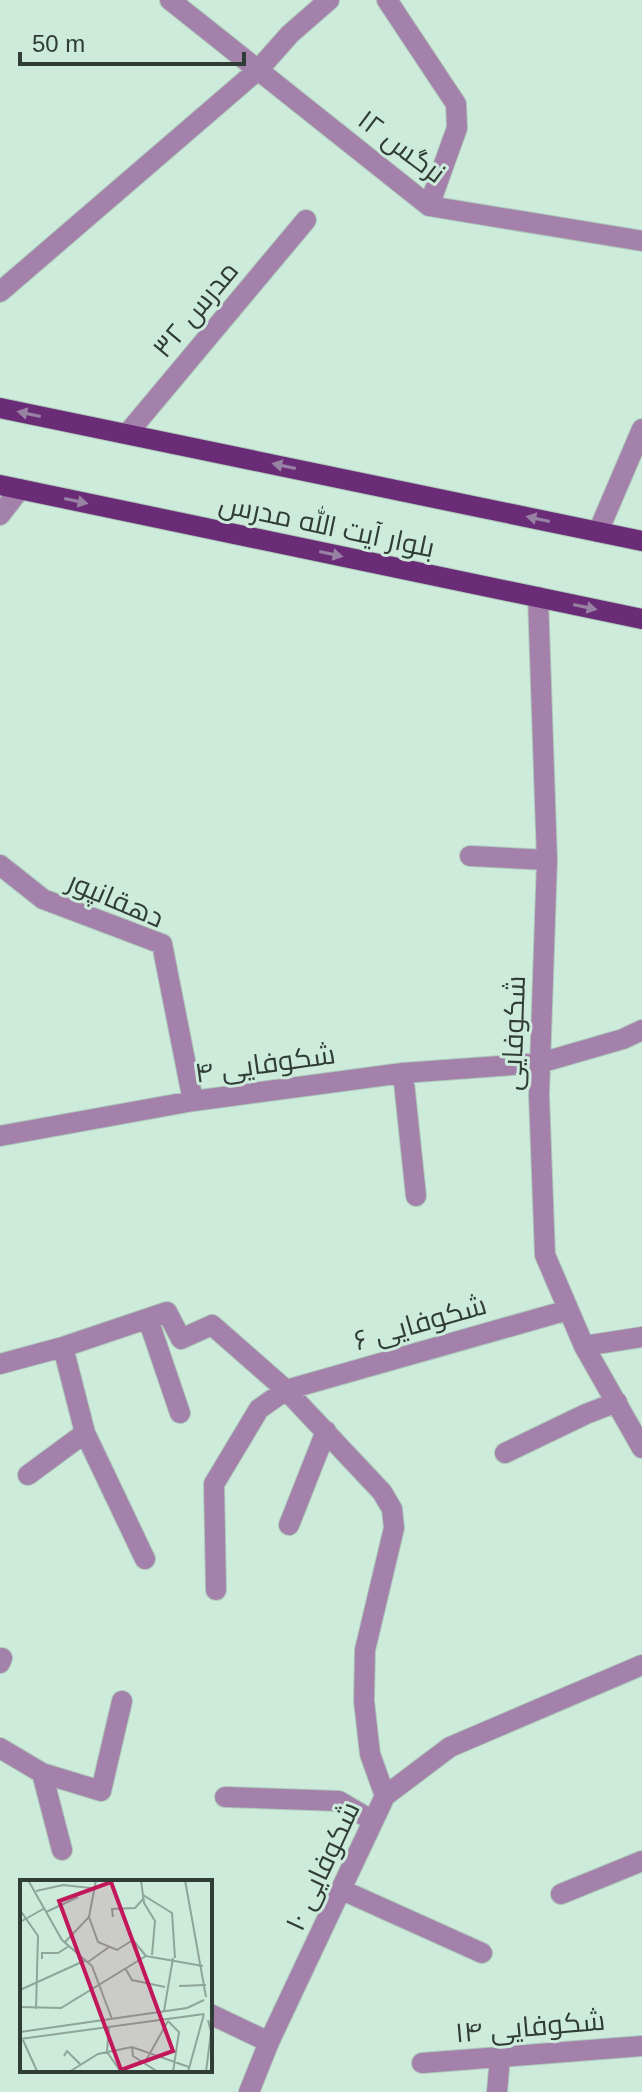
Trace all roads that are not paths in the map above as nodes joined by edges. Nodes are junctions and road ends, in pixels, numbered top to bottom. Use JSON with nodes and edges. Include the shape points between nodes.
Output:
{"nodes":[{"id":1,"x":170,"y":0,"type":"edge"},
{"id":2,"x":329,"y":0,"type":"edge"},
{"id":3,"x":387,"y":0,"type":"edge"},
{"id":4,"x":259,"y":69,"type":"junction"},
{"id":5,"x":429,"y":206,"type":"junction"},
{"id":6,"x":306,"y":220,"type":"dead end"},
{"id":7,"x":642,"y":241,"type":"edge"},
{"id":8,"x":0,"y":292,"type":"edge"},
{"id":9,"x":0,"y":408,"type":"edge"},
{"id":10,"x":642,"y":429,"type":"edge"},
{"id":11,"x":127,"y":434,"type":"junction"},
{"id":12,"x":10,"y":487,"type":"edge"},
{"id":13,"x":0,"y":515,"type":"edge"},
{"id":14,"x":598,"y":532,"type":"junction"},
{"id":15,"x":642,"y":541,"type":"edge"},
{"id":16,"x":538,"y":597,"type":"junction"},
{"id":17,"x":642,"y":619,"type":"edge"},
{"id":18,"x":470,"y":856,"type":"dead end"},
{"id":19,"x":547,"y":860,"type":"junction"},
{"id":20,"x":0,"y":865,"type":"edge"},
{"id":21,"x":642,"y":1030,"type":"edge"},
{"id":22,"x":540,"y":1063,"type":"junction"},
{"id":23,"x":403,"y":1073,"type":"junction"},
{"id":24,"x":193,"y":1101,"type":"junction"},
{"id":25,"x":0,"y":1136,"type":"edge"},
{"id":26,"x":416,"y":1196,"type":"dead end"},
{"id":27,"x":568,"y":1310,"type":"junction"},
{"id":28,"x":148,"y":1319,"type":"junction"},
{"id":29,"x":642,"y":1337,"type":"edge"},
{"id":30,"x":584,"y":1346,"type":"junction"},
{"id":31,"x":63,"y":1347,"type":"junction"},
{"id":32,"x":0,"y":1364,"type":"edge"},
{"id":33,"x":286,"y":1390,"type":"junction"},
{"id":34,"x":617,"y":1402,"type":"junction"},
{"id":35,"x":180,"y":1413,"type":"dead end"},
{"id":36,"x":326,"y":1431,"type":"junction"},
{"id":37,"x":85,"y":1433,"type":"junction"},
{"id":38,"x":642,"y":1448,"type":"edge"},
{"id":39,"x":505,"y":1453,"type":"dead end"},
{"id":40,"x":28,"y":1475,"type":"dead end"},
{"id":41,"x":289,"y":1525,"type":"dead end"},
{"id":42,"x":145,"y":1559,"type":"dead end"},
{"id":43,"x":216,"y":1590,"type":"dead end"},
{"id":44,"x":642,"y":1665,"type":"edge"},
{"id":45,"x":122,"y":1701,"type":"dead end"},
{"id":46,"x":0,"y":1748,"type":"edge"},
{"id":47,"x":42,"y":1773,"type":"junction"},
{"id":48,"x":385,"y":1796,"type":"junction"},
{"id":49,"x":225,"y":1797,"type":"dead end"},
{"id":50,"x":373,"y":1821,"type":"junction"},
{"id":51,"x":62,"y":1850,"type":"dead end"},
{"id":52,"x":642,"y":1861,"type":"edge"},
{"id":53,"x":342,"y":1890,"type":"junction"},
{"id":54,"x":561,"y":1894,"type":"dead end"},
{"id":55,"x":482,"y":1953,"type":"dead end"},
{"id":56,"x":212,"y":2015,"type":"edge"},
{"id":57,"x":269,"y":2042,"type":"junction"},
{"id":58,"x":642,"y":2046,"type":"edge"},
{"id":59,"x":500,"y":2057,"type":"junction"},
{"id":60,"x":422,"y":2063,"type":"dead end"},
{"id":61,"x":249,"y":2092,"type":"edge"},
{"id":62,"x":497,"y":2092,"type":"edge"}],
"edges":[{"from":1,"to":4,"type":"street","name":"نرگس ۱۲"},
{"from":2,"to":4,"type":"street"},
{"from":3,"to":5,"type":"street","via":[[456,104],[457,128]]},
{"from":4,"to":5,"type":"street","name":"نرگس ۱۲"},
{"from":4,"to":8,"type":"street"},
{"from":5,"to":7,"type":"street","name":"نرگس ۱۲"},
{"from":6,"to":11,"type":"street","name":"مدرس ۳۲"},
{"from":11,"to":9,"type":"main road","name":"بلوار آیت الله مدرس","one_way":true},
{"from":10,"to":14,"type":"street"},
{"from":14,"to":11,"type":"main road","name":"بلوار آیت الله مدرس","one_way":true},
{"from":12,"to":13,"type":"street"},
{"from":12,"to":16,"type":"main road","name":"بلوار آیت الله مدرس","one_way":true},
{"from":14,"to":15,"type":"main road","name":"بلوار آیت الله مدرس"},
{"from":16,"to":17,"type":"main road","name":"بلوار آیت الله مدرس","one_way":true},
{"from":16,"to":19,"type":"street","name":"شکوفایی"},
{"from":18,"to":19,"type":"street"},
{"from":19,"to":22,"type":"street","name":"شکوفایی"},
{"from":20,"to":24,"type":"street","name":"دهقانپور","via":[[43,899],[162,944]]},
{"from":21,"to":22,"type":"street","name":"شکوفایی ۴"},
{"from":22,"to":23,"type":"street","name":"شکوفایی ۴"},
{"from":22,"to":27,"type":"street","name":"شکوفایی","via":[[545,1255]]},
{"from":23,"to":24,"type":"street","name":"شکوفایی ۴"},
{"from":23,"to":26,"type":"street"},
{"from":24,"to":25,"type":"street","name":"شکوفایی ۴"},
{"from":27,"to":30,"type":"street","name":"شکوفایی"},
{"from":27,"to":33,"type":"street","name":"شکوفایی ۶"},
{"from":28,"to":31,"type":"street"},
{"from":28,"to":33,"type":"street","via":[[167,1312],[181,1339],[212,1325]]},
{"from":28,"to":35,"type":"street"},
{"from":29,"to":30,"type":"street"},
{"from":30,"to":34,"type":"street","name":"شکوفایی"},
{"from":31,"to":32,"type":"street"},
{"from":31,"to":37,"type":"street"},
{"from":33,"to":36,"type":"street"},
{"from":33,"to":43,"type":"street","via":[[259,1409],[214,1484]]},
{"from":34,"to":38,"type":"street","name":"شکوفایی"},
{"from":34,"to":39,"type":"street"},
{"from":36,"to":41,"type":"street"},
{"from":36,"to":48,"type":"street","via":[[392,1509],[392,1546],[365,1650],[370,1754]]},
{"from":37,"to":40,"type":"street"},
{"from":37,"to":42,"type":"street"},
{"from":44,"to":48,"type":"street","name":"شکوفایی ۱۰","via":[[450,1747]]},
{"from":45,"to":47,"type":"street","via":[[101,1791]]},
{"from":46,"to":47,"type":"street"},
{"from":47,"to":51,"type":"street"},
{"from":48,"to":50,"type":"street","name":"شکوفایی ۱۰"},
{"from":49,"to":50,"type":"street","via":[[339,1801]]},
{"from":50,"to":53,"type":"street","name":"شکوفایی ۱۰"},
{"from":52,"to":54,"type":"street"},
{"from":53,"to":55,"type":"street"},
{"from":53,"to":57,"type":"street","name":"شکوفایی ۱۰"},
{"from":56,"to":57,"type":"street"},
{"from":57,"to":61,"type":"street","name":"شکوفایی ۱۰"},
{"from":58,"to":59,"type":"street","name":"شکوفایی ۱۴"},
{"from":59,"to":60,"type":"street","name":"شکوفایی ۱۴"},
{"from":59,"to":62,"type":"street"}]}
